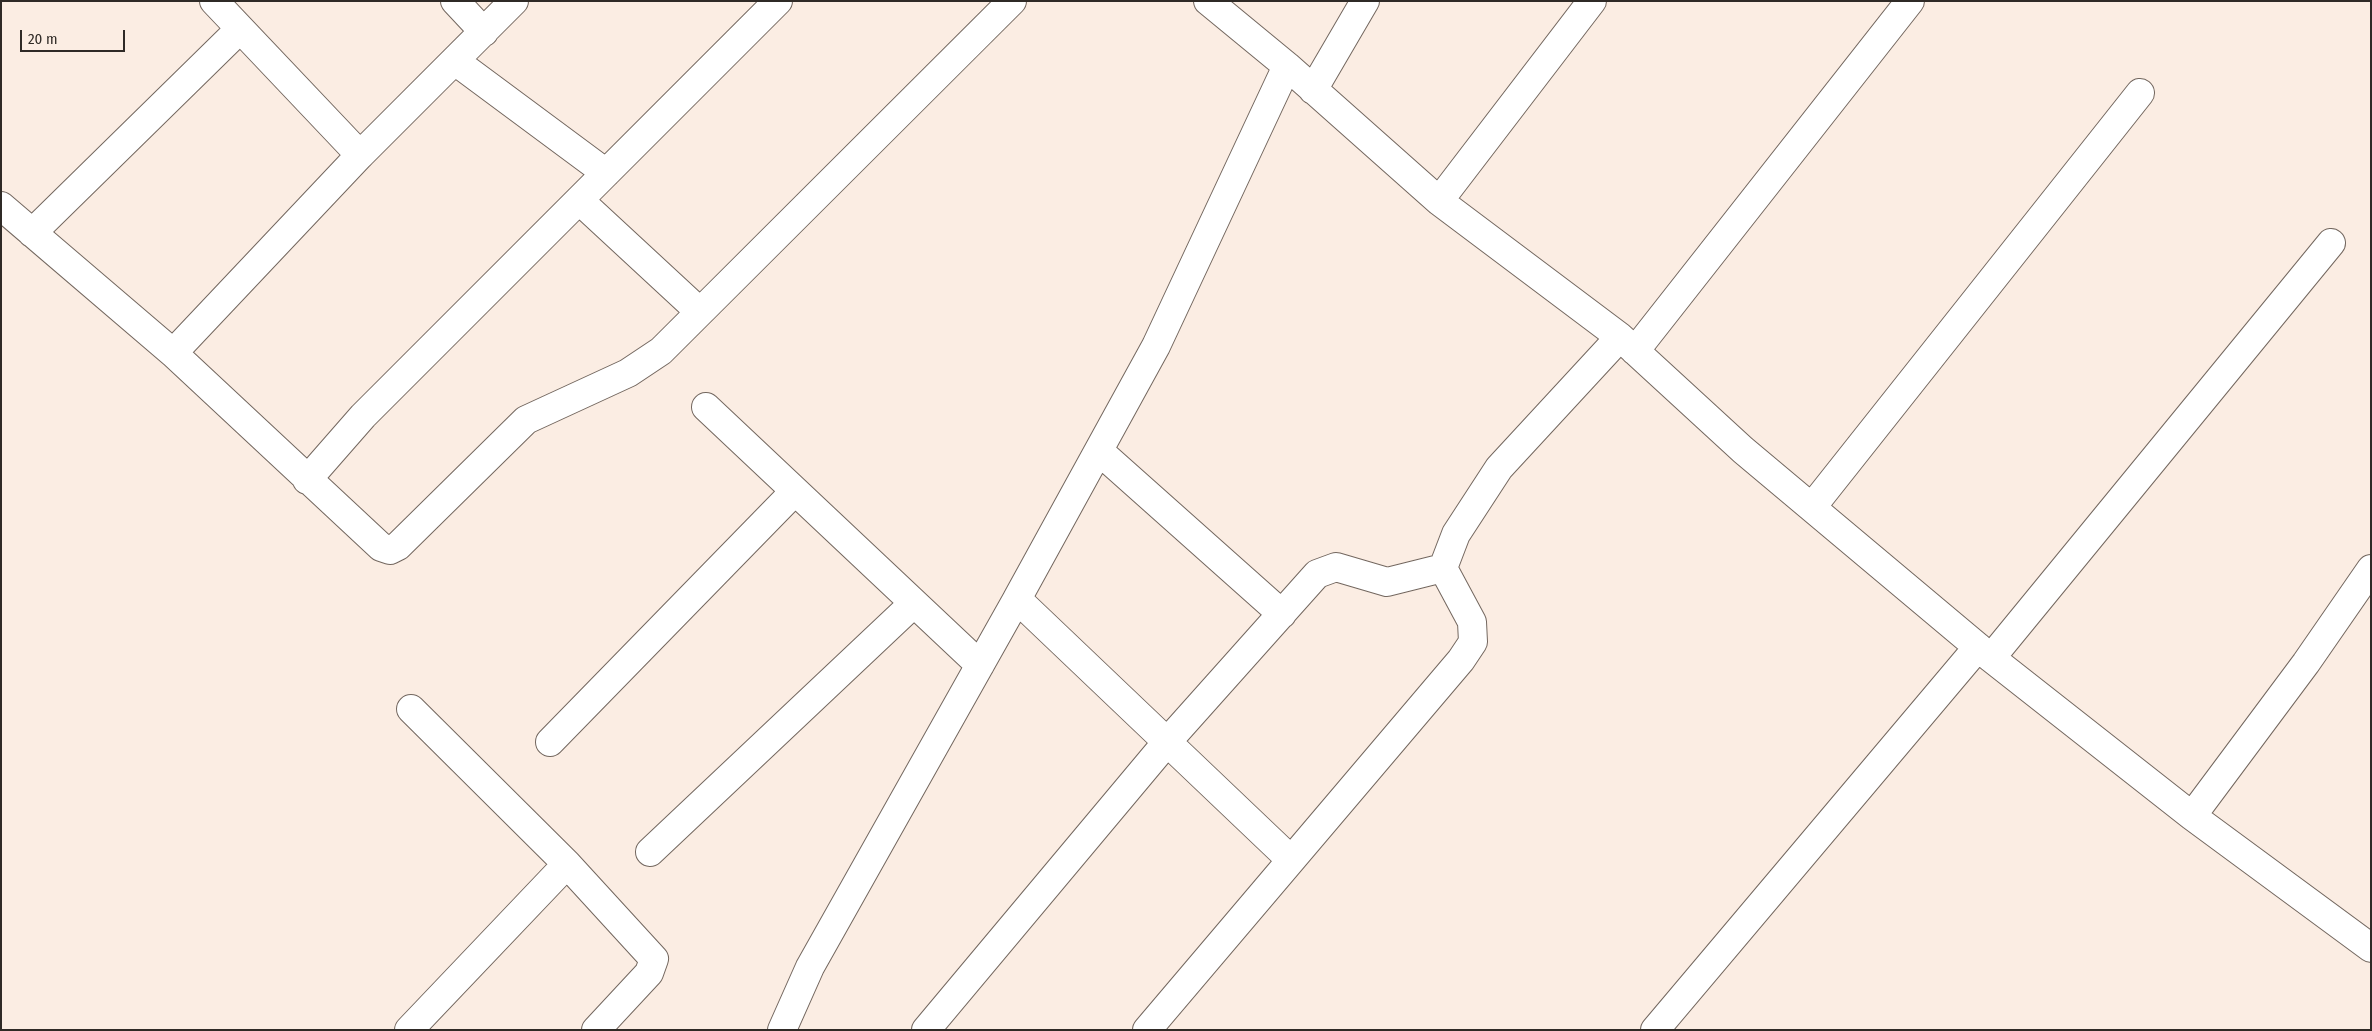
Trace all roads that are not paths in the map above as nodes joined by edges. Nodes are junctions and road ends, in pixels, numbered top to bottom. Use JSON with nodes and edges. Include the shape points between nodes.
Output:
{"nodes":[{"id":1,"x":214,"y":1,"type":"edge"},
{"id":2,"x":455,"y":1,"type":"edge"},
{"id":3,"x":514,"y":1,"type":"edge"},
{"id":4,"x":778,"y":1,"type":"edge"},
{"id":5,"x":1012,"y":1,"type":"edge"},
{"id":6,"x":1208,"y":1,"type":"edge"},
{"id":7,"x":1364,"y":1,"type":"edge"},
{"id":8,"x":1592,"y":1,"type":"edge"},
{"id":9,"x":1910,"y":1,"type":"edge"},
{"id":10,"x":240,"y":29,"type":"junction"},
{"id":11,"x":484,"y":32,"type":"junction"},
{"id":12,"x":455,"y":62,"type":"junction"},
{"id":13,"x":1287,"y":66,"type":"junction"},
{"id":14,"x":1313,"y":90,"type":"junction"},
{"id":15,"x":2140,"y":93,"type":"dead end"},
{"id":16,"x":360,"y":155,"type":"junction"},
{"id":17,"x":606,"y":173,"type":"junction"},
{"id":18,"x":579,"y":200,"type":"junction"},
{"id":19,"x":1439,"y":200,"type":"junction"},
{"id":20,"x":1,"y":206,"type":"edge"},
{"id":21,"x":32,"y":233,"type":"junction"},
{"id":22,"x":2331,"y":243,"type":"dead end"},
{"id":23,"x":700,"y":312,"type":"junction"},
{"id":24,"x":1627,"y":344,"type":"junction"},
{"id":25,"x":173,"y":353,"type":"junction"},
{"id":26,"x":706,"y":407,"type":"dead end"},
{"id":27,"x":1098,"y":451,"type":"junction"},
{"id":28,"x":307,"y":480,"type":"junction"},
{"id":29,"x":795,"y":491,"type":"junction"},
{"id":30,"x":1812,"y":508,"type":"junction"},
{"id":31,"x":1443,"y":568,"type":"junction"},
{"id":32,"x":2371,"y":569,"type":"edge"},
{"id":33,"x":1017,"y":599,"type":"junction"},
{"id":34,"x":914,"y":603,"type":"junction"},
{"id":35,"x":1282,"y":614,"type":"junction"},
{"id":36,"x":1985,"y":652,"type":"junction"},
{"id":37,"x":980,"y":665,"type":"junction"},
{"id":38,"x":411,"y":709,"type":"dead end"},
{"id":39,"x":550,"y":742,"type":"dead end"},
{"id":40,"x":1167,"y":742,"type":"junction"},
{"id":41,"x":2192,"y":816,"type":"junction"},
{"id":42,"x":650,"y":852,"type":"dead end"},
{"id":43,"x":1290,"y":859,"type":"junction"},
{"id":44,"x":567,"y":864,"type":"junction"},
{"id":45,"x":2371,"y":948,"type":"edge"},
{"id":46,"x":409,"y":1030,"type":"edge"},
{"id":47,"x":596,"y":1030,"type":"edge"},
{"id":48,"x":782,"y":1030,"type":"edge"},
{"id":49,"x":926,"y":1030,"type":"edge"},
{"id":50,"x":1147,"y":1030,"type":"edge"},
{"id":51,"x":1655,"y":1030,"type":"edge"}],
"edges":[{"from":1,"to":10,"type":"street"},
{"from":2,"to":11,"type":"street"},
{"from":3,"to":11,"type":"street"},
{"from":4,"to":17,"type":"street"},
{"from":5,"to":23,"type":"street"},
{"from":6,"to":13,"type":"street"},
{"from":7,"to":14,"type":"street"},
{"from":8,"to":19,"type":"street"},
{"from":9,"to":24,"type":"street"},
{"from":10,"to":16,"type":"street"},
{"from":10,"to":21,"type":"street"},
{"from":11,"to":12,"type":"street"},
{"from":12,"to":16,"type":"street"},
{"from":12,"to":17,"type":"street"},
{"from":13,"to":14,"type":"street"},
{"from":13,"to":27,"type":"street","via":[[1156,346]]},
{"from":14,"to":19,"type":"street"},
{"from":15,"to":30,"type":"street"},
{"from":16,"to":25,"type":"street"},
{"from":17,"to":18,"type":"street"},
{"from":18,"to":23,"type":"street"},
{"from":18,"to":28,"type":"street","via":[[364,416]]},
{"from":19,"to":24,"type":"street"},
{"from":20,"to":21,"type":"street"},
{"from":21,"to":25,"type":"street"},
{"from":22,"to":36,"type":"street"},
{"from":23,"to":28,"type":"street","via":[[661,351],[628,374],[526,420],[398,546],[390,550],[381,546]]},
{"from":24,"to":30,"type":"street"},
{"from":24,"to":31,"type":"street","via":[[1499,468],[1456,534]]},
{"from":25,"to":28,"type":"street"},
{"from":26,"to":29,"type":"street"},
{"from":27,"to":33,"type":"street"},
{"from":27,"to":35,"type":"street"},
{"from":29,"to":34,"type":"street"},
{"from":29,"to":39,"type":"street"},
{"from":30,"to":36,"type":"street"},
{"from":31,"to":35,"type":"street","via":[[1387,582],[1336,567],[1325,570],[1317,574]]},
{"from":31,"to":43,"type":"street","via":[[1472,622],[1473,642]]},
{"from":32,"to":41,"type":"street"},
{"from":33,"to":37,"type":"street"},
{"from":33,"to":40,"type":"street"},
{"from":34,"to":37,"type":"street"},
{"from":34,"to":42,"type":"street"},
{"from":35,"to":40,"type":"street"},
{"from":36,"to":41,"type":"street"},
{"from":36,"to":51,"type":"street"},
{"from":37,"to":48,"type":"street","via":[[810,968]]},
{"from":38,"to":44,"type":"street"},
{"from":40,"to":43,"type":"street"},
{"from":40,"to":49,"type":"street"},
{"from":41,"to":45,"type":"street"},
{"from":43,"to":50,"type":"street"},
{"from":44,"to":46,"type":"street"},
{"from":44,"to":47,"type":"street","via":[[654,959],[649,972]]}]}
